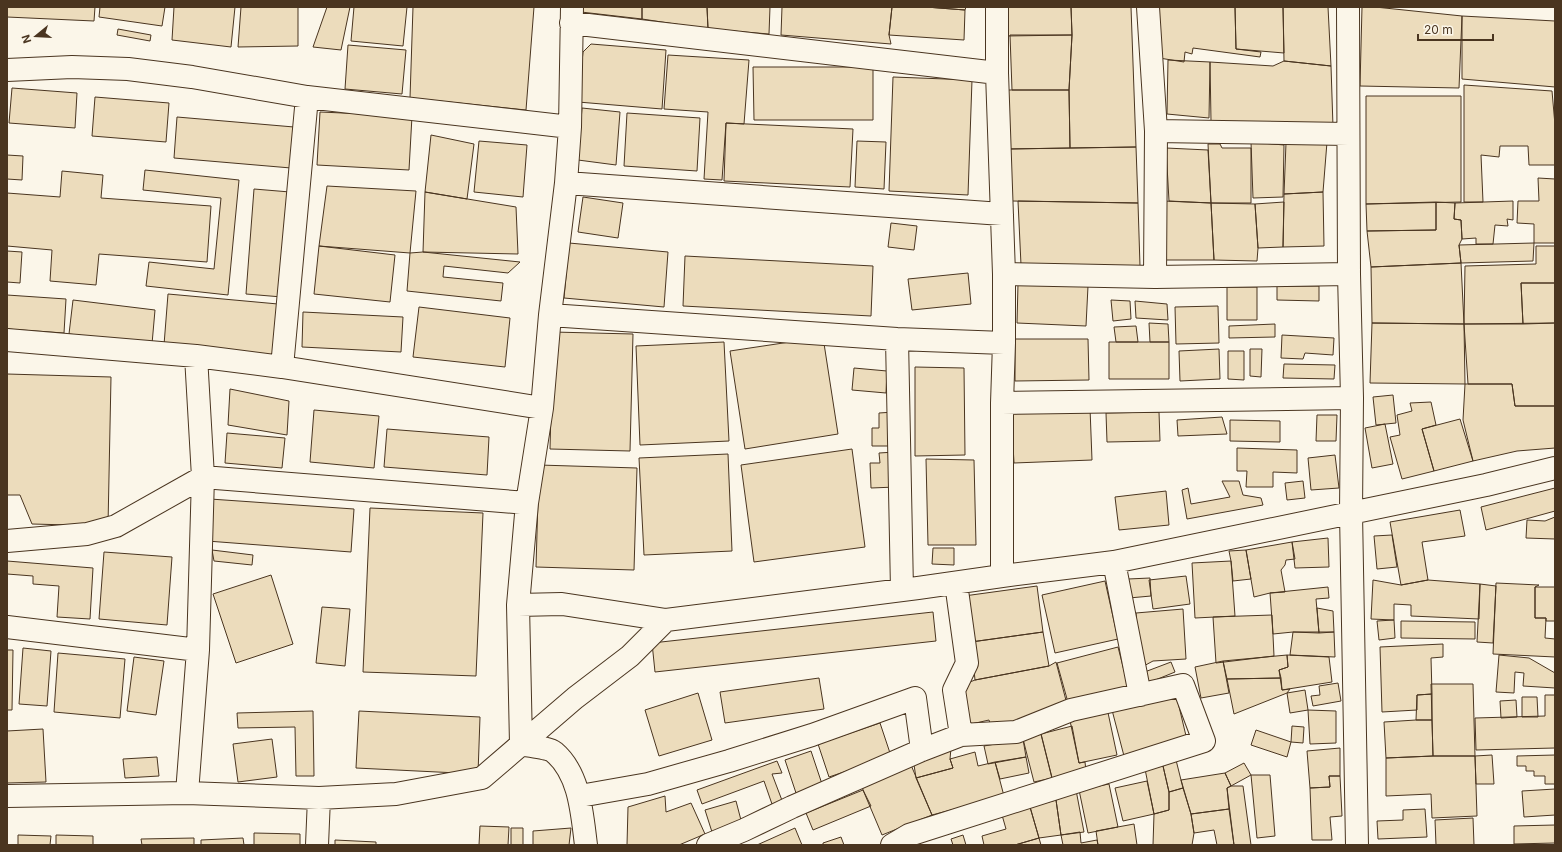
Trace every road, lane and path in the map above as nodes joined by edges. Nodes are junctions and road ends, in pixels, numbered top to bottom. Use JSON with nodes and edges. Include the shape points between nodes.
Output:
{"nodes":[{"id":1,"x":997,"y":7,"type":"edge"},
{"id":2,"x":1148,"y":7,"type":"edge"},
{"id":3,"x":1348,"y":7,"type":"edge"},
{"id":4,"x":571,"y":15,"type":"edge"},
{"id":5,"x":7,"y":70,"type":"edge"},
{"id":6,"x":997,"y":73,"type":"junction"},
{"id":7,"x":307,"y":97,"type":"junction"},
{"id":8,"x":570,"y":127,"type":"junction"},
{"id":9,"x":1156,"y":131,"type":"junction"},
{"id":10,"x":1348,"y":134,"type":"junction"},
{"id":11,"x":566,"y":183,"type":"junction"},
{"id":12,"x":1002,"y":214,"type":"junction"},
{"id":13,"x":1004,"y":274,"type":"junction"},
{"id":14,"x":1349,"y":274,"type":"junction"},
{"id":15,"x":1155,"y":277,"type":"junction"},
{"id":16,"x":550,"y":314,"type":"junction"},
{"id":17,"x":898,"y":339,"type":"junction"},
{"id":18,"x":7,"y":340,"type":"edge"},
{"id":19,"x":1004,"y":343,"type":"junction"},
{"id":20,"x":196,"y":356,"type":"junction"},
{"id":21,"x":282,"y":367,"type":"junction"},
{"id":22,"x":1352,"y":398,"type":"junction"},
{"id":23,"x":1002,"y":403,"type":"junction"},
{"id":24,"x":542,"y":408,"type":"junction"},
{"id":25,"x":1555,"y":468,"type":"edge"},
{"id":26,"x":203,"y":477,"type":"junction"},
{"id":27,"x":527,"y":503,"type":"junction"},
{"id":28,"x":1351,"y":513,"type":"junction"},
{"id":29,"x":7,"y":541,"type":"edge"},
{"id":30,"x":1114,"y":562,"type":"junction"},
{"id":31,"x":1002,"y":576,"type":"junction"},
{"id":32,"x":956,"y":583,"type":"junction"},
{"id":33,"x":902,"y":590,"type":"junction"},
{"id":34,"x":518,"y":605,"type":"junction"},
{"id":35,"x":666,"y":620,"type":"junction"},
{"id":36,"x":7,"y":627,"type":"edge"},
{"id":37,"x":198,"y":650,"type":"junction"},
{"id":38,"x":1140,"y":695,"type":"junction"},
{"id":39,"x":961,"y":736,"type":"junction"},
{"id":40,"x":521,"y":744,"type":"junction"},
{"id":41,"x":922,"y":750,"type":"junction"},
{"id":42,"x":187,"y":793,"type":"junction"},
{"id":43,"x":7,"y":796,"type":"edge"},
{"id":44,"x":580,"y":796,"type":"junction"},
{"id":45,"x":319,"y":798,"type":"junction"},
{"id":46,"x":317,"y":845,"type":"edge"},
{"id":47,"x":586,"y":845,"type":"edge"},
{"id":48,"x":708,"y":845,"type":"edge"},
{"id":49,"x":892,"y":845,"type":"edge"},
{"id":50,"x":1357,"y":845,"type":"edge"}],
"edges":[{"from":1,"to":6,"type":"street"},
{"from":2,"to":9,"type":"street"},
{"from":3,"to":10,"type":"street"},
{"from":4,"to":6,"type":"street"},
{"from":4,"to":8,"type":"street"},
{"from":5,"to":7,"type":"street","via":[[72,67],[128,69]]},
{"from":6,"to":12,"type":"street"},
{"from":7,"to":8,"type":"street"},
{"from":7,"to":21,"type":"street"},
{"from":8,"to":11,"type":"street"},
{"from":9,"to":10,"type":"street"},
{"from":9,"to":15,"type":"street"},
{"from":10,"to":14,"type":"street"},
{"from":11,"to":12,"type":"street"},
{"from":11,"to":16,"type":"street"},
{"from":12,"to":13,"type":"street"},
{"from":13,"to":15,"type":"street"},
{"from":13,"to":19,"type":"street"},
{"from":14,"to":15,"type":"street"},
{"from":14,"to":22,"type":"street"},
{"from":16,"to":17,"type":"street"},
{"from":16,"to":24,"type":"street"},
{"from":17,"to":19,"type":"street"},
{"from":17,"to":33,"type":"street"},
{"from":18,"to":20,"type":"street"},
{"from":19,"to":23,"type":"street"},
{"from":20,"to":21,"type":"street"},
{"from":20,"to":26,"type":"street"},
{"from":21,"to":24,"type":"street"},
{"from":22,"to":23,"type":"street"},
{"from":22,"to":28,"type":"street"},
{"from":23,"to":31,"type":"street"},
{"from":24,"to":27,"type":"street"},
{"from":25,"to":28,"type":"street"},
{"from":26,"to":27,"type":"street"},
{"from":26,"to":29,"type":"street","via":[[116,526],[87,534]]},
{"from":26,"to":37,"type":"street"},
{"from":27,"to":34,"type":"street"},
{"from":28,"to":30,"type":"street"},
{"from":28,"to":50,"type":"street"},
{"from":30,"to":31,"type":"street"},
{"from":30,"to":38,"type":"street"},
{"from":31,"to":32,"type":"street"},
{"from":32,"to":33,"type":"street"},
{"from":32,"to":39,"type":"street","via":[[967,663],[954,690]]},
{"from":33,"to":35,"type":"street"},
{"from":34,"to":35,"type":"street","via":[[562,604]]},
{"from":34,"to":40,"type":"street"},
{"from":35,"to":40,"type":"street","via":[[630,656]]},
{"from":36,"to":37,"type":"street"},
{"from":37,"to":42,"type":"street"},
{"from":38,"to":39,"type":"street","via":[[1071,710],[1016,732]]},
{"from":38,"to":49,"type":"street","via":[[1182,685],[1204,741],[910,835]]},
{"from":39,"to":41,"type":"street"},
{"from":40,"to":44,"type":"street","via":[[553,751],[564,764]]},
{"from":40,"to":45,"type":"street","via":[[482,778],[396,794]]},
{"from":41,"to":44,"type":"street","via":[[915,698],[729,762],[648,784]]},
{"from":41,"to":48,"type":"street"},
{"from":42,"to":43,"type":"street"},
{"from":42,"to":45,"type":"street"},
{"from":44,"to":47,"type":"street"},
{"from":45,"to":46,"type":"street"}]}
